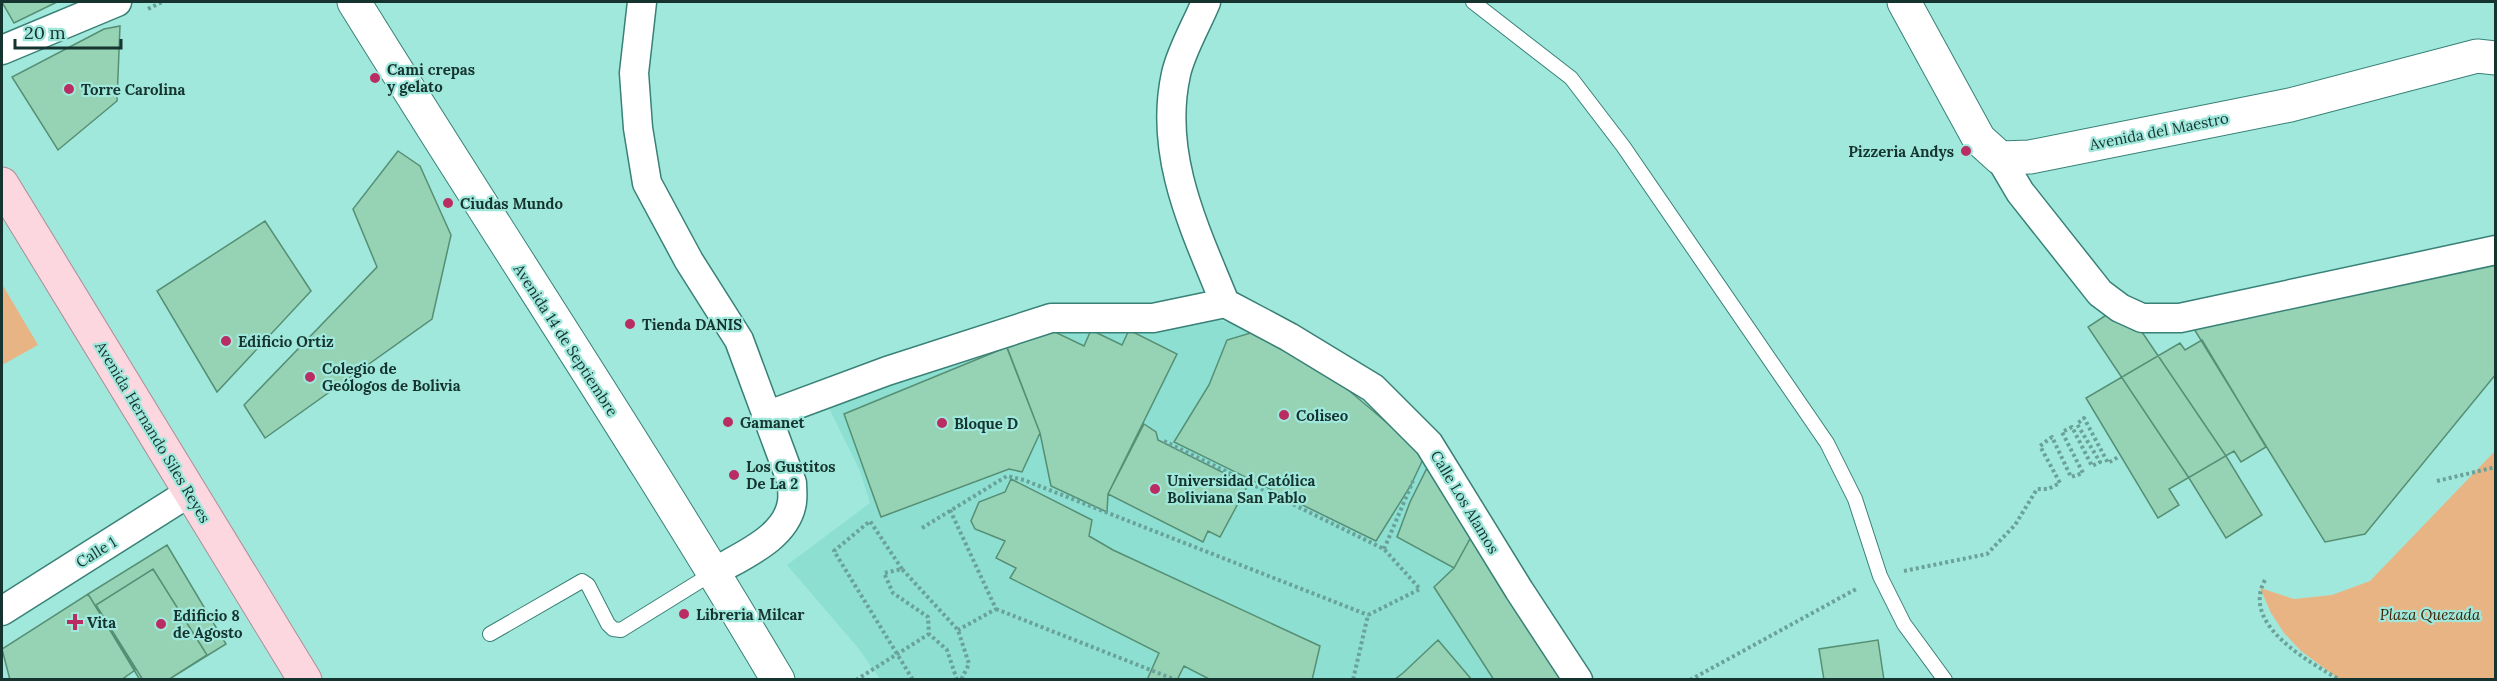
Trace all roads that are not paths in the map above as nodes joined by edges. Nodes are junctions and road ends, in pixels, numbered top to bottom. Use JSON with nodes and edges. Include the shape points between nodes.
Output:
{"nodes":[{"id":1,"x":117,"y":2,"type":"edge"},
{"id":2,"x":354,"y":2,"type":"edge"},
{"id":3,"x":642,"y":2,"type":"edge"},
{"id":4,"x":1206,"y":2,"type":"edge"},
{"id":5,"x":1473,"y":2,"type":"edge"},
{"id":6,"x":1904,"y":2,"type":"edge"},
{"id":7,"x":2,"y":50,"type":"edge"},
{"id":8,"x":2496,"y":58,"type":"edge"},
{"id":9,"x":2000,"y":158,"type":"junction"},
{"id":10,"x":2,"y":184,"type":"edge"},
{"id":11,"x":2496,"y":250,"type":"edge"},
{"id":12,"x":1225,"y":303,"type":"junction"},
{"id":13,"x":766,"y":416,"type":"junction"},
{"id":14,"x":190,"y":492,"type":"junction"},
{"id":15,"x":714,"y":572,"type":"junction"},
{"id":16,"x":2,"y":612,"type":"edge"},
{"id":17,"x":490,"y":634,"type":"dead end"},
{"id":18,"x":305,"y":680,"type":"edge"},
{"id":19,"x":778,"y":680,"type":"edge"},
{"id":20,"x":1578,"y":680,"type":"edge"},
{"id":21,"x":1945,"y":680,"type":"edge"}],
"edges":[{"from":1,"to":7,"type":"street"},
{"from":2,"to":15,"type":"main road","name":"Avenida 14 de Septiembre"},
{"from":3,"to":13,"type":"street","via":[[634,73],[647,183],[689,261],[739,340]]},
{"from":4,"to":12,"type":"street","via":[[1176,72],[1170,128],[1182,196]]},
{"from":5,"to":21,"type":"lane","via":[[1571,78],[1623,146],[1827,443],[1855,499],[1880,576],[1904,624]]},
{"from":6,"to":9,"type":"main road","via":[[1979,139]]},
{"from":8,"to":9,"type":"main road","name":"Avenida del Maestro","via":[[2477,56],[2290,105],[2052,153]]},
{"from":9,"to":11,"type":"street","via":[[2020,192],[2100,293],[2120,309],[2142,318],[2180,318]]},
{"from":10,"to":14,"type":"main road","name":"Avenida Hernando Siles Reyes"},
{"from":12,"to":13,"type":"street","via":[[1153,318],[1051,318],[886,371]]},
{"from":12,"to":20,"type":"street","name":"Calle Los Alamos","via":[[1373,388],[1429,444]]},
{"from":13,"to":15,"type":"street","via":[[792,483],[792,503],[770,537]]},
{"from":14,"to":16,"type":"street","name":"Calle 1"},
{"from":14,"to":18,"type":"main road","name":"Avenida Hernando Siles Reyes"},
{"from":15,"to":17,"type":"lane","via":[[621,630],[608,624],[588,585],[582,581]]},
{"from":15,"to":19,"type":"main road","name":"Avenida 14 de Septiembre"}]}
